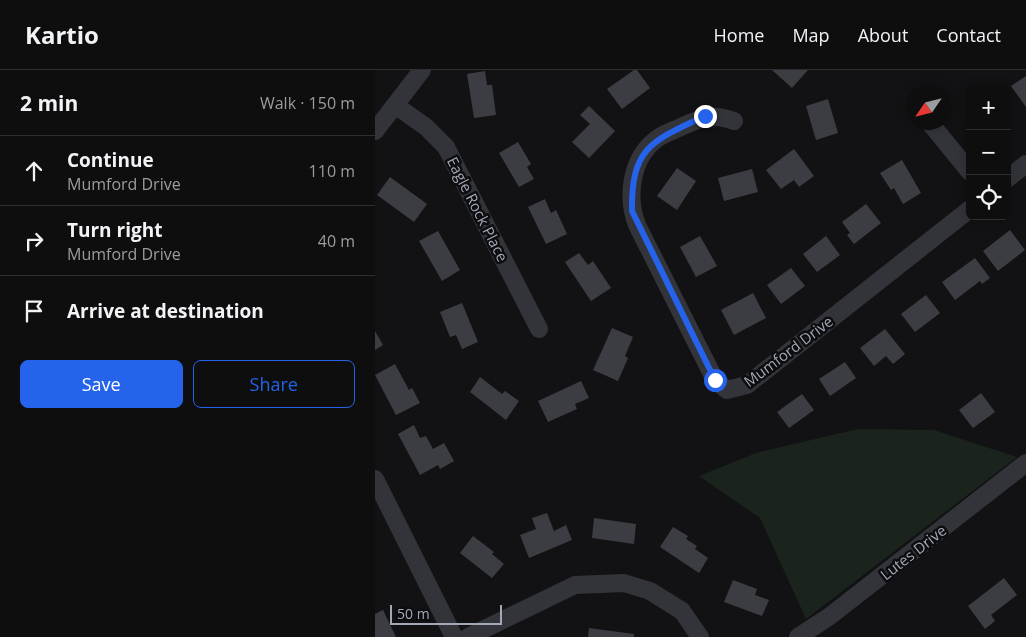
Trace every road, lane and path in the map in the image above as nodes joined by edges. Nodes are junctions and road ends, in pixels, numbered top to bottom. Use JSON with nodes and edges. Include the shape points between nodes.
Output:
{"nodes":[{"id":1,"x":422,"y":70,"type":"edge"},
{"id":2,"x":395,"y":105,"type":"junction"},
{"id":3,"x":734,"y":121,"type":"dead end"},
{"id":4,"x":936,"y":130,"type":"edge"},
{"id":5,"x":375,"y":131,"type":"edge"},
{"id":6,"x":1026,"y":164,"type":"edge"},
{"id":7,"x":966,"y":167,"type":"edge"},
{"id":8,"x":1011,"y":176,"type":"edge"},
{"id":9,"x":966,"y":212,"type":"edge"},
{"id":10,"x":539,"y":329,"type":"dead end"},
{"id":11,"x":1026,"y":463,"type":"edge"},
{"id":12,"x":375,"y":480,"type":"edge"},
{"id":13,"x":454,"y":637,"type":"edge"},
{"id":14,"x":468,"y":637,"type":"edge"},
{"id":15,"x":700,"y":637,"type":"edge"},
{"id":16,"x":798,"y":637,"type":"edge"}],
"edges":[{"from":1,"to":2,"type":"street"},
{"from":2,"to":5,"type":"street"},
{"from":2,"to":10,"type":"street","name":"Eagle Rock Place","via":[[447,147]]},
{"from":3,"to":9,"type":"street","name":"Mumford Drive","via":[[705,116],[658,138],[638,159],[631,188],[632,211],[637,225],[715,380],[727,390],[747,385]]},
{"from":4,"to":7,"type":"street"},
{"from":6,"to":8,"type":"street"},
{"from":11,"to":16,"type":"street","name":"Lutes Drive","via":[[830,616]]},
{"from":12,"to":13,"type":"street"},
{"from":14,"to":15,"type":"street","via":[[575,585],[624,583],[650,591],[682,611]]}]}
